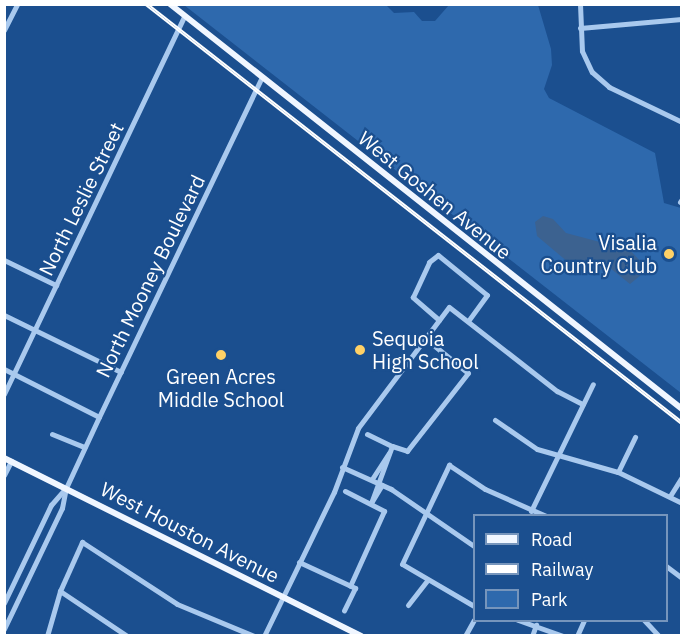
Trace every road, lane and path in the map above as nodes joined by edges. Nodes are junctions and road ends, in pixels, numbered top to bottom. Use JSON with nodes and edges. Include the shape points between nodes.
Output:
{"nodes":[{"id":1,"x":17,"y":4,"type":"edge"},
{"id":2,"x":170,"y":4,"type":"edge"},
{"id":3,"x":580,"y":4,"type":"edge"},
{"id":4,"x":184,"y":16,"type":"junction"},
{"id":5,"x":681,"y":20,"type":"edge"},
{"id":6,"x":6,"y":23,"type":"edge"},
{"id":7,"x":580,"y":28,"type":"junction"},
{"id":8,"x":4,"y":30,"type":"edge"},
{"id":9,"x":262,"y":77,"type":"junction"},
{"id":10,"x":681,"y":122,"type":"edge"},
{"id":11,"x":4,"y":260,"type":"edge"},
{"id":12,"x":56,"y":285,"type":"junction"},
{"id":13,"x":4,"y":315,"type":"edge"},
{"id":14,"x":439,"y":320,"type":"junction"},
{"id":15,"x":468,"y":321,"type":"junction"},
{"id":16,"x":35,"y":330,"type":"junction"},
{"id":17,"x":426,"y":339,"type":"junction"},
{"id":18,"x":4,"y":369,"type":"edge"},
{"id":19,"x":121,"y":372,"type":"junction"},
{"id":20,"x":14,"y":374,"type":"junction"},
{"id":21,"x":592,"y":384,"type":"dead end"},
{"id":22,"x":4,"y":394,"type":"edge"},
{"id":23,"x":583,"y":405,"type":"junction"},
{"id":24,"x":681,"y":409,"type":"edge"},
{"id":25,"x":99,"y":417,"type":"junction"},
{"id":26,"x":495,"y":420,"type":"dead end"},
{"id":27,"x":52,"y":434,"type":"dead end"},
{"id":28,"x":367,"y":434,"type":"dead end"},
{"id":29,"x":635,"y":436,"type":"dead end"},
{"id":30,"x":392,"y":446,"type":"junction"},
{"id":31,"x":85,"y":447,"type":"junction"},
{"id":32,"x":558,"y":457,"type":"junction"},
{"id":33,"x":8,"y":460,"type":"edge"},
{"id":34,"x":342,"y":467,"type":"junction"},
{"id":35,"x":618,"y":472,"type":"junction"},
{"id":36,"x":4,"y":475,"type":"edge"},
{"id":37,"x":681,"y":477,"type":"edge"},
{"id":38,"x":378,"y":482,"type":"junction"},
{"id":39,"x":66,"y":488,"type":"junction"},
{"id":40,"x":345,"y":491,"type":"dead end"},
{"id":41,"x":670,"y":496,"type":"junction"},
{"id":42,"x":371,"y":503,"type":"junction"},
{"id":43,"x":681,"y":503,"type":"edge"},
{"id":44,"x":531,"y":511,"type":"junction"},
{"id":45,"x":425,"y":514,"type":"junction"},
{"id":46,"x":540,"y":514,"type":"edge"},
{"id":47,"x":473,"y":545,"type":"edge"},
{"id":48,"x":299,"y":562,"type":"junction"},
{"id":49,"x":681,"y":568,"type":"edge"},
{"id":50,"x":679,"y":576,"type":"edge"},
{"id":51,"x":427,"y":581,"type":"junction"},
{"id":52,"x":350,"y":586,"type":"junction"},
{"id":53,"x":60,"y":591,"type":"junction"},
{"id":54,"x":282,"y":597,"type":"junction"},
{"id":55,"x":4,"y":603,"type":"edge"},
{"id":56,"x":408,"y":605,"type":"dead end"},
{"id":57,"x":473,"y":605,"type":"edge"},
{"id":58,"x":344,"y":611,"type":"dead end"},
{"id":59,"x":473,"y":622,"type":"edge"},
{"id":60,"x":522,"y":622,"type":"edge"},
{"id":61,"x":584,"y":622,"type":"edge"},
{"id":62,"x":645,"y":622,"type":"edge"},
{"id":63,"x":536,"y":626,"type":"junction"},
{"id":64,"x":4,"y":629,"type":"edge"},
{"id":65,"x":47,"y":636,"type":"edge"},
{"id":66,"x":127,"y":636,"type":"edge"},
{"id":67,"x":254,"y":636,"type":"edge"},
{"id":68,"x":264,"y":636,"type":"edge"},
{"id":69,"x":361,"y":636,"type":"edge"},
{"id":70,"x":465,"y":636,"type":"edge"},
{"id":71,"x":532,"y":636,"type":"edge"},
{"id":72,"x":563,"y":636,"type":"edge"},
{"id":73,"x":577,"y":636,"type":"edge"},
{"id":74,"x":659,"y":636,"type":"edge"}],
"edges":[{"from":1,"to":6,"type":"street"},
{"from":2,"to":4,"type":"main road","name":"West Goshen Avenue"},
{"from":3,"to":7,"type":"street"},
{"from":4,"to":9,"type":"main road","name":"West Goshen Avenue"},
{"from":4,"to":12,"type":"street","name":"North Leslie Street"},
{"from":5,"to":7,"type":"street"},
{"from":6,"to":8,"type":"street"},
{"from":7,"to":10,"type":"street","via":[[586,61],[600,80]]},
{"from":9,"to":19,"type":"street","name":"North Mooney Boulevard"},
{"from":9,"to":24,"type":"main road","name":"West Goshen Avenue"},
{"from":11,"to":12,"type":"street"},
{"from":12,"to":16,"type":"street","name":"North Leslie Street"},
{"from":13,"to":16,"type":"street"},
{"from":14,"to":15,"type":"street","via":[[450,307]]},
{"from":14,"to":15,"type":"street","via":[[413,297],[429,262],[438,255],[488,295]]},
{"from":14,"to":17,"type":"street"},
{"from":15,"to":23,"type":"street","via":[[557,391]]},
{"from":16,"to":19,"type":"street"},
{"from":16,"to":20,"type":"street","name":"North Leslie Street"},
{"from":17,"to":30,"type":"street","via":[[468,373],[407,451]]},
{"from":17,"to":34,"type":"street","via":[[365,417]]},
{"from":18,"to":20,"type":"street"},
{"from":19,"to":25,"type":"street","name":"North Mooney Boulevard"},
{"from":20,"to":22,"type":"street","name":"North Leslie Street"},
{"from":20,"to":25,"type":"street"},
{"from":21,"to":23,"type":"street"},
{"from":23,"to":32,"type":"street"},
{"from":25,"to":31,"type":"street","name":"North Mooney Boulevard"},
{"from":26,"to":32,"type":"street","via":[[520,440]]},
{"from":27,"to":31,"type":"street"},
{"from":28,"to":30,"type":"street"},
{"from":29,"to":35,"type":"street"},
{"from":30,"to":38,"type":"street"},
{"from":31,"to":39,"type":"street","name":"North Mooney Boulevard"},
{"from":32,"to":35,"type":"street"},
{"from":32,"to":44,"type":"street"},
{"from":33,"to":36,"type":"street"},
{"from":33,"to":39,"type":"main road","name":"West Houston Avenue"},
{"from":34,"to":38,"type":"street"},
{"from":34,"to":48,"type":"street"},
{"from":35,"to":41,"type":"street"},
{"from":37,"to":41,"type":"street"},
{"from":38,"to":42,"type":"street"},
{"from":38,"to":45,"type":"street"},
{"from":39,"to":54,"type":"main road","name":"West Houston Avenue"},
{"from":39,"to":55,"type":"street","name":"North Mooney Boulevard","via":[[51,505]]},
{"from":39,"to":64,"type":"street","name":"North Mooney Boulevard","via":[[62,508]]},
{"from":40,"to":42,"type":"street"},
{"from":41,"to":43,"type":"street"},
{"from":42,"to":52,"type":"street","via":[[381,508],[384,515]]},
{"from":44,"to":45,"type":"street","via":[[485,489],[449,465]]},
{"from":44,"to":46,"type":"street"},
{"from":45,"to":47,"type":"street"},
{"from":45,"to":51,"type":"street","via":[[402,564]]},
{"from":48,"to":52,"type":"street"},
{"from":48,"to":54,"type":"street"},
{"from":49,"to":50,"type":"street"},
{"from":51,"to":56,"type":"street"},
{"from":51,"to":57,"type":"street"},
{"from":52,"to":58,"type":"street","via":[[355,588]]},
{"from":53,"to":65,"type":"street"},
{"from":53,"to":66,"type":"street"},
{"from":53,"to":67,"type":"street","via":[[82,542],[164,597]]},
{"from":54,"to":68,"type":"street"},
{"from":54,"to":69,"type":"main road","name":"West Houston Avenue"},
{"from":59,"to":70,"type":"street"},
{"from":60,"to":63,"type":"street"},
{"from":61,"to":73,"type":"street"},
{"from":62,"to":74,"type":"street"},
{"from":63,"to":71,"type":"street"},
{"from":63,"to":72,"type":"street"}]}
